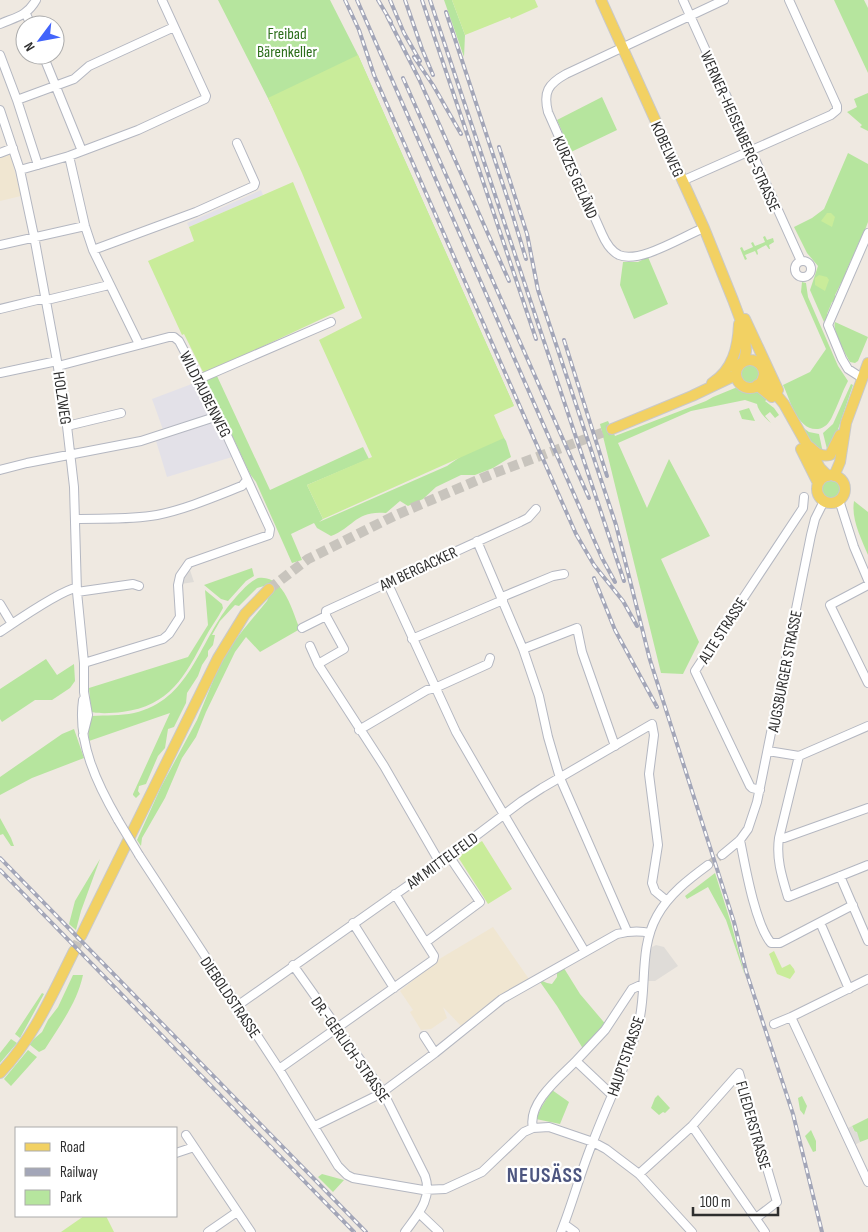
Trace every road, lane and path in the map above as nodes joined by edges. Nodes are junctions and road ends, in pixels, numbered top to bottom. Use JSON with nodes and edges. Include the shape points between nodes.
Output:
{"nodes":[{"id":1,"x":36,"y":0,"type":"edge"},
{"id":2,"x":162,"y":0,"type":"edge"},
{"id":3,"x":601,"y":0,"type":"edge"},
{"id":4,"x":683,"y":0,"type":"edge"},
{"id":5,"x":724,"y":0,"type":"edge"},
{"id":6,"x":789,"y":0,"type":"edge"},
{"id":7,"x":26,"y":14,"type":"joint"},
{"id":8,"x":690,"y":15,"type":"junction"},
{"id":9,"x":0,"y":24,"type":"edge"},
{"id":10,"x":174,"y":27,"type":"junction"},
{"id":11,"x":622,"y":47,"type":"junction"},
{"id":12,"x":0,"y":55,"type":"edge"},
{"id":13,"x":47,"y":65,"type":"edge"},
{"id":14,"x":55,"y":86,"type":"junction"},
{"id":15,"x":17,"y":100,"type":"junction"},
{"id":16,"x":0,"y":110,"type":"edge"},
{"id":17,"x":237,"y":143,"type":"dead end"},
{"id":18,"x":14,"y":148,"type":"junction"},
{"id":19,"x":82,"y":151,"type":"junction"},
{"id":20,"x":750,"y":151,"type":"junction"},
{"id":21,"x":0,"y":152,"type":"edge"},
{"id":22,"x":69,"y":156,"type":"junction"},
{"id":23,"x":38,"y":165,"type":"junction"},
{"id":24,"x":20,"y":170,"type":"junction"},
{"id":25,"x":682,"y":180,"type":"junction"},
{"id":26,"x":85,"y":226,"type":"junction"},
{"id":27,"x":704,"y":228,"type":"junction"},
{"id":28,"x":868,"y":233,"type":"edge"},
{"id":29,"x":34,"y":236,"type":"junction"},
{"id":30,"x":0,"y":245,"type":"edge"},
{"id":31,"x":93,"y":250,"type":"junction"},
{"id":32,"x":801,"y":261,"type":"dead end"},
{"id":33,"x":109,"y":285,"type":"junction"},
{"id":34,"x":47,"y":300,"type":"junction"},
{"id":35,"x":0,"y":309,"type":"edge"},
{"id":36,"x":742,"y":317,"type":"junction"},
{"id":37,"x":331,"y":322,"type":"dead end"},
{"id":38,"x":140,"y":344,"type":"junction"},
{"id":39,"x":749,"y":361,"type":"junction"},
{"id":40,"x":868,"y":363,"type":"edge"},
{"id":41,"x":58,"y":364,"type":"junction"},
{"id":42,"x":0,"y":373,"type":"edge"},
{"id":43,"x":862,"y":378,"type":"junction"},
{"id":44,"x":199,"y":379,"type":"junction"},
{"id":45,"x":737,"y":379,"type":"junction"},
{"id":46,"x":760,"y":382,"type":"junction"},
{"id":47,"x":692,"y":396,"type":"junction"},
{"id":48,"x":784,"y":404,"type":"junction"},
{"id":49,"x":122,"y":413,"type":"dead end"},
{"id":50,"x":218,"y":416,"type":"junction"},
{"id":51,"x":846,"y":423,"type":"junction"},
{"id":52,"x":67,"y":426,"type":"junction"},
{"id":53,"x":612,"y":430,"type":"tunnel mouth"},
{"id":54,"x":803,"y":440,"type":"junction"},
{"id":55,"x":71,"y":456,"type":"junction"},
{"id":56,"x":0,"y":470,"type":"edge"},
{"id":57,"x":835,"y":477,"type":"junction"},
{"id":58,"x":247,"y":480,"type":"junction"},
{"id":59,"x":818,"y":483,"type":"junction"},
{"id":60,"x":804,"y":497,"type":"dead end"},
{"id":61,"x":839,"y":500,"type":"junction"},
{"id":62,"x":824,"y":501,"type":"junction"},
{"id":63,"x":536,"y":510,"type":"dead end"},
{"id":64,"x":75,"y":519,"type":"junction"},
{"id":65,"x":477,"y":541,"type":"junction"},
{"id":66,"x":564,"y":574,"type":"dead end"},
{"id":67,"x":868,"y":580,"type":"edge"},
{"id":68,"x":387,"y":582,"type":"junction"},
{"id":69,"x":868,"y":585,"type":"edge"},
{"id":70,"x":139,"y":586,"type":"dead end"},
{"id":71,"x":269,"y":589,"type":"tunnel mouth"},
{"id":72,"x":76,"y":590,"type":"junction"},
{"id":73,"x":503,"y":599,"type":"junction"},
{"id":74,"x":0,"y":604,"type":"edge"},
{"id":75,"x":326,"y":616,"type":"junction"},
{"id":76,"x":12,"y":624,"type":"junction"},
{"id":77,"x":302,"y":628,"type":"dead end"},
{"id":78,"x":0,"y":632,"type":"edge"},
{"id":79,"x":412,"y":640,"type":"junction"},
{"id":80,"x":310,"y":646,"type":"dead end"},
{"id":81,"x":523,"y":649,"type":"junction"},
{"id":82,"x":490,"y":658,"type":"dead end"},
{"id":83,"x":84,"y":663,"type":"junction"},
{"id":84,"x":318,"y":664,"type":"junction"},
{"id":85,"x":868,"y":683,"type":"edge"},
{"id":86,"x":435,"y":688,"type":"junction"},
{"id":87,"x":868,"y":726,"type":"edge"},
{"id":88,"x":359,"y":730,"type":"junction"},
{"id":89,"x":84,"y":739,"type":"joint"},
{"id":90,"x":615,"y":746,"type":"junction"},
{"id":91,"x":768,"y":751,"type":"junction"},
{"id":92,"x":798,"y":756,"type":"junction"},
{"id":93,"x":560,"y":778,"type":"junction"},
{"id":94,"x":760,"y":790,"type":"junction"},
{"id":95,"x":868,"y":808,"type":"edge"},
{"id":96,"x":504,"y":814,"type":"junction"},
{"id":97,"x":779,"y":838,"type":"junction"},
{"id":98,"x":741,"y":844,"type":"junction"},
{"id":99,"x":722,"y":855,"type":"tunnel mouth"},
{"id":100,"x":449,"y":856,"type":"junction"},
{"id":101,"x":440,"y":862,"type":"junction"},
{"id":102,"x":868,"y":865,"type":"edge"},
{"id":103,"x":708,"y":866,"type":"tunnel mouth"},
{"id":104,"x":840,"y":876,"type":"junction"},
{"id":105,"x":396,"y":894,"type":"junction"},
{"id":106,"x":667,"y":901,"type":"junction"},
{"id":107,"x":853,"y":905,"type":"junction"},
{"id":108,"x":353,"y":923,"type":"junction"},
{"id":109,"x":822,"y":928,"type":"dead end"},
{"id":110,"x":628,"y":931,"type":"junction"},
{"id":111,"x":650,"y":933,"type":"junction"},
{"id":112,"x":81,"y":936,"type":"tunnel mouth"},
{"id":113,"x":868,"y":941,"type":"edge"},
{"id":114,"x":426,"y":942,"type":"junction"},
{"id":115,"x":74,"y":951,"type":"tunnel mouth"},
{"id":116,"x":586,"y":952,"type":"junction"},
{"id":117,"x":293,"y":965,"type":"junction"},
{"id":118,"x":868,"y":979,"type":"edge"},
{"id":119,"x":643,"y":984,"type":"junction"},
{"id":120,"x":394,"y":988,"type":"junction"},
{"id":121,"x":849,"y":990,"type":"junction"},
{"id":122,"x":238,"y":1006,"type":"junction"},
{"id":123,"x":791,"y":1017,"type":"junction"},
{"id":124,"x":774,"y":1024,"type":"dead end"},
{"id":125,"x":338,"y":1028,"type":"junction"},
{"id":126,"x":424,"y":1036,"type":"dead end"},
{"id":127,"x":435,"y":1053,"type":"junction"},
{"id":128,"x":576,"y":1061,"type":"junction"},
{"id":129,"x":279,"y":1070,"type":"junction"},
{"id":130,"x":0,"y":1073,"type":"edge"},
{"id":131,"x":384,"y":1092,"type":"junction"},
{"id":132,"x":612,"y":1095,"type":"junction"},
{"id":133,"x":315,"y":1126,"type":"junction"},
{"id":134,"x":692,"y":1126,"type":"junction"},
{"id":135,"x":533,"y":1128,"type":"junction"},
{"id":136,"x":186,"y":1135,"type":"dead end"},
{"id":137,"x":592,"y":1142,"type":"junction"},
{"id":138,"x":194,"y":1147,"type":"junction"},
{"id":139,"x":178,"y":1152,"type":"edge"},
{"id":140,"x":639,"y":1174,"type":"junction"},
{"id":141,"x":868,"y":1182,"type":"edge"},
{"id":142,"x":428,"y":1190,"type":"junction"},
{"id":143,"x":237,"y":1212,"type":"junction"},
{"id":144,"x":419,"y":1213,"type":"junction"},
{"id":145,"x":756,"y":1218,"type":"junction"},
{"id":146,"x":564,"y":1224,"type":"junction"},
{"id":147,"x":208,"y":1232,"type":"edge"},
{"id":148,"x":251,"y":1232,"type":"edge"},
{"id":149,"x":405,"y":1232,"type":"edge"},
{"id":150,"x":439,"y":1232,"type":"edge"},
{"id":151,"x":561,"y":1232,"type":"edge"},
{"id":152,"x":575,"y":1232,"type":"edge"},
{"id":153,"x":692,"y":1232,"type":"edge"},
{"id":154,"x":765,"y":1232,"type":"edge"}],
"edges":[{"from":1,"to":7,"type":"street"},
{"from":2,"to":10,"type":"street"},
{"from":3,"to":11,"type":"main road","name":"KOBELWEG"},
{"from":4,"to":8,"type":"street","name":"WERNER-HEISENBERG-STRASSE"},
{"from":5,"to":8,"type":"street"},
{"from":6,"to":20,"type":"street","via":[[837,110]]},
{"from":7,"to":9,"type":"street"},
{"from":8,"to":11,"type":"street"},
{"from":8,"to":20,"type":"street","name":"WERNER-HEISENBERG-STRASSE"},
{"from":10,"to":14,"type":"street","via":[[89,66],[74,79]]},
{"from":10,"to":19,"type":"street","via":[[205,99]]},
{"from":11,"to":25,"type":"main road","name":"KOBELWEG"},
{"from":11,"to":27,"type":"street","name":"KURZES GELÄND","via":[[558,79],[545,98],[548,112],[602,234],[614,251],[634,257]]},
{"from":12,"to":15,"type":"street"},
{"from":13,"to":14,"type":"street"},
{"from":14,"to":15,"type":"street"},
{"from":14,"to":19,"type":"street"},
{"from":15,"to":23,"type":"street"},
{"from":16,"to":18,"type":"street","name":"HOLZWEG"},
{"from":17,"to":31,"type":"street","via":[[254,186],[196,212]]},
{"from":18,"to":21,"type":"street"},
{"from":18,"to":24,"type":"street","name":"HOLZWEG"},
{"from":19,"to":22,"type":"street"},
{"from":20,"to":25,"type":"street"},
{"from":20,"to":32,"type":"street","name":"WERNER-HEISENBERG-STRASSE"},
{"from":22,"to":23,"type":"street"},
{"from":22,"to":26,"type":"street"},
{"from":23,"to":24,"type":"street"},
{"from":24,"to":29,"type":"street","name":"HOLZWEG"},
{"from":25,"to":27,"type":"main road","name":"KOBELWEG"},
{"from":26,"to":29,"type":"street"},
{"from":26,"to":31,"type":"street"},
{"from":27,"to":36,"type":"main road","name":"KOBELWEG"},
{"from":28,"to":43,"type":"street","via":[[828,325],[848,369]]},
{"from":29,"to":30,"type":"street"},
{"from":29,"to":34,"type":"street","name":"HOLZWEG"},
{"from":31,"to":33,"type":"street"},
{"from":33,"to":34,"type":"street"},
{"from":33,"to":38,"type":"street"},
{"from":34,"to":35,"type":"street"},
{"from":34,"to":41,"type":"street","name":"HOLZWEG"},
{"from":36,"to":39,"type":"main road","name":"KOBELWEG"},
{"from":36,"to":47,"type":"main road","via":[[730,365],[719,379]]},
{"from":36,"to":48,"type":"main road"},
{"from":37,"to":44,"type":"street"},
{"from":38,"to":41,"type":"street","name":"WILDTAUBENWEG"},
{"from":38,"to":44,"type":"street","name":"WILDTAUBENWEG","via":[[174,338],[179,341]]},
{"from":39,"to":45,"type":"main road","via":[[738,366]]},
{"from":39,"to":46,"type":"main road","via":[[761,365]]},
{"from":40,"to":43,"type":"main road"},
{"from":41,"to":42,"type":"street","name":"WILDTAUBENWEG"},
{"from":41,"to":52,"type":"street","name":"HOLZWEG"},
{"from":43,"to":51,"type":"main road"},
{"from":44,"to":50,"type":"street","name":"WILDTAUBENWEG"},
{"from":45,"to":46,"type":"main road","via":[[748,388]]},
{"from":45,"to":47,"type":"main road"},
{"from":46,"to":48,"type":"main road"},
{"from":46,"to":59,"type":"main road","via":[[778,405]]},
{"from":47,"to":53,"type":"main road"},
{"from":48,"to":54,"type":"main road"},
{"from":49,"to":52,"type":"street"},
{"from":50,"to":55,"type":"street","via":[[141,442]]},
{"from":50,"to":58,"type":"street","name":"WILDTAUBENWEG"},
{"from":51,"to":54,"type":"main road","via":[[830,455],[816,453]]},
{"from":51,"to":57,"type":"main road"},
{"from":52,"to":55,"type":"street","name":"HOLZWEG"},
{"from":54,"to":57,"type":"main road","via":[[820,468]]},
{"from":55,"to":56,"type":"street"},
{"from":55,"to":64,"type":"street","name":"HOLZWEG"},
{"from":57,"to":59,"type":"main road","via":[[821,479]]},
{"from":57,"to":61,"type":"main road","via":[[844,492]]},
{"from":58,"to":64,"type":"street","via":[[242,486],[157,515]]},
{"from":58,"to":83,"type":"street","name":"WILDTAUBENWEG","via":[[270,529],[268,535],[189,564],[178,585],[180,617],[163,639]]},
{"from":59,"to":62,"type":"main road","via":[[817,492]]},
{"from":60,"to":94,"type":"street","name":"ALTE STRASSE","via":[[803,508],[695,671],[750,786]]},
{"from":61,"to":62,"type":"main road","via":[[833,503]]},
{"from":61,"to":67,"type":"street"},
{"from":62,"to":91,"type":"street","name":"AUGSBURGER STRASSE","via":[[810,535]]},
{"from":63,"to":65,"type":"street","name":"AM BERGACKER","via":[[528,518]]},
{"from":64,"to":72,"type":"street","name":"HOLZWEG"},
{"from":65,"to":68,"type":"street","name":"AM BERGACKER"},
{"from":65,"to":73,"type":"street"},
{"from":66,"to":73,"type":"street"},
{"from":68,"to":75,"type":"street","name":"AM BERGACKER","via":[[326,611]]},
{"from":68,"to":79,"type":"street"},
{"from":69,"to":85,"type":"street","via":[[830,605]]},
{"from":70,"to":72,"type":"street"},
{"from":71,"to":112,"type":"main road","via":[[245,614],[218,658]]},
{"from":72,"to":76,"type":"street","via":[[71,589]]},
{"from":72,"to":83,"type":"street","name":"HOLZWEG"},
{"from":73,"to":79,"type":"street"},
{"from":73,"to":81,"type":"street"},
{"from":74,"to":76,"type":"street"},
{"from":75,"to":77,"type":"street","name":"AM BERGACKER"},
{"from":75,"to":84,"type":"street","via":[[344,649]]},
{"from":76,"to":78,"type":"street"},
{"from":79,"to":86,"type":"street"},
{"from":80,"to":84,"type":"street"},
{"from":81,"to":90,"type":"street","via":[[577,628],[582,652]]},
{"from":81,"to":93,"type":"street"},
{"from":82,"to":86,"type":"street","via":[[488,664]]},
{"from":83,"to":89,"type":"street","name":"HOLZWEG","via":[[88,715]]},
{"from":84,"to":88,"type":"street"},
{"from":86,"to":88,"type":"street"},
{"from":86,"to":96,"type":"street","via":[[456,732]]},
{"from":87,"to":92,"type":"street"},
{"from":88,"to":101,"type":"street"},
{"from":89,"to":122,"type":"street","name":"DIEBOLDSTRASSE","bridge":true,"via":[[96,776],[118,820]]},
{"from":90,"to":93,"type":"street","name":"AM MITTELFELD"},
{"from":90,"to":106,"type":"street","name":"AM MITTELFELD","via":[[652,724],[654,735],[649,774],[658,845],[652,883],[655,892]]},
{"from":91,"to":92,"type":"street"},
{"from":91,"to":94,"type":"street","name":"AUGSBURGER STRASSE"},
{"from":92,"to":97,"type":"street"},
{"from":93,"to":96,"type":"street","name":"AM MITTELFELD"},
{"from":93,"to":110,"type":"street"},
{"from":94,"to":98,"type":"street","name":"AUGSBURGER STRASSE","via":[[752,821]]},
{"from":95,"to":97,"type":"street"},
{"from":96,"to":100,"type":"street","name":"AM MITTELFELD"},
{"from":96,"to":116,"type":"street"},
{"from":97,"to":104,"type":"street","via":[[778,861],[788,897]]},
{"from":98,"to":99,"type":"street"},
{"from":98,"to":107,"type":"street","via":[[753,899],[763,929],[773,944]]},
{"from":100,"to":101,"type":"street","name":"AM MITTELFELD"},
{"from":100,"to":114,"type":"street","via":[[480,902]]},
{"from":101,"to":105,"type":"street","name":"AM MITTELFELD"},
{"from":102,"to":104,"type":"street"},
{"from":103,"to":106,"type":"street","name":"HAUPTSTRASSE"},
{"from":104,"to":107,"type":"street"},
{"from":105,"to":108,"type":"street","name":"AM MITTELFELD"},
{"from":105,"to":114,"type":"street"},
{"from":106,"to":111,"type":"street","name":"HAUPTSTRASSE"},
{"from":107,"to":113,"type":"street"},
{"from":108,"to":117,"type":"street","name":"AM MITTELFELD"},
{"from":108,"to":120,"type":"street"},
{"from":109,"to":121,"type":"street"},
{"from":110,"to":111,"type":"street"},
{"from":110,"to":116,"type":"street"},
{"from":111,"to":119,"type":"street","name":"HAUPTSTRASSE"},
{"from":114,"to":120,"type":"street","via":[[433,960]]},
{"from":115,"to":130,"type":"main road","via":[[30,1035]]},
{"from":116,"to":127,"type":"street","via":[[502,999]]},
{"from":117,"to":122,"type":"street","name":"AM MITTELFELD"},
{"from":117,"to":125,"type":"street","name":"DR.-GERLICH-STRASSE"},
{"from":118,"to":121,"type":"street"},
{"from":119,"to":128,"type":"street","via":[[632,989],[606,1030]]},
{"from":119,"to":132,"type":"street","name":"HAUPTSTRASSE","via":[[638,1025]]},
{"from":120,"to":125,"type":"street"},
{"from":121,"to":123,"type":"street"},
{"from":122,"to":129,"type":"street","name":"DIEBOLDSTRASSE"},
{"from":123,"to":124,"type":"street"},
{"from":123,"to":141,"type":"street"},
{"from":125,"to":129,"type":"street"},
{"from":125,"to":131,"type":"street","name":"DR.-GERLICH-STRASSE"},
{"from":126,"to":127,"type":"street"},
{"from":127,"to":131,"type":"street"},
{"from":128,"to":132,"type":"street"},
{"from":128,"to":135,"type":"street","via":[[546,1090],[532,1116]]},
{"from":129,"to":133,"type":"street","name":"DIEBOLDSTRASSE"},
{"from":131,"to":133,"type":"street"},
{"from":131,"to":142,"type":"street","name":"DR.-GERLICH-STRASSE","via":[[425,1176]]},
{"from":132,"to":137,"type":"street","name":"HAUPTSTRASSE"},
{"from":133,"to":142,"type":"street","name":"DIEBOLDSTRASSE","via":[[345,1174]]},
{"from":134,"to":140,"type":"street","name":"FLIEDERSTRASSE"},
{"from":134,"to":145,"type":"street"},
{"from":134,"to":145,"type":"street","name":"FLIEDERSTRASSE","via":[[739,1073],[777,1202]]},
{"from":135,"to":137,"type":"street","via":[[554,1128]]},
{"from":135,"to":142,"type":"street","via":[[519,1135],[482,1172],[452,1186]]},
{"from":136,"to":138,"type":"street"},
{"from":137,"to":140,"type":"street"},
{"from":137,"to":146,"type":"street","name":"HAUPTSTRASSE"},
{"from":138,"to":139,"type":"street"},
{"from":138,"to":143,"type":"street"},
{"from":140,"to":153,"type":"street"},
{"from":142,"to":144,"type":"street"},
{"from":143,"to":147,"type":"street"},
{"from":143,"to":148,"type":"street"},
{"from":144,"to":149,"type":"street"},
{"from":144,"to":150,"type":"street"},
{"from":145,"to":154,"type":"street"},
{"from":146,"to":151,"type":"street","name":"HAUPTSTRASSE"},
{"from":146,"to":152,"type":"street"}]}
